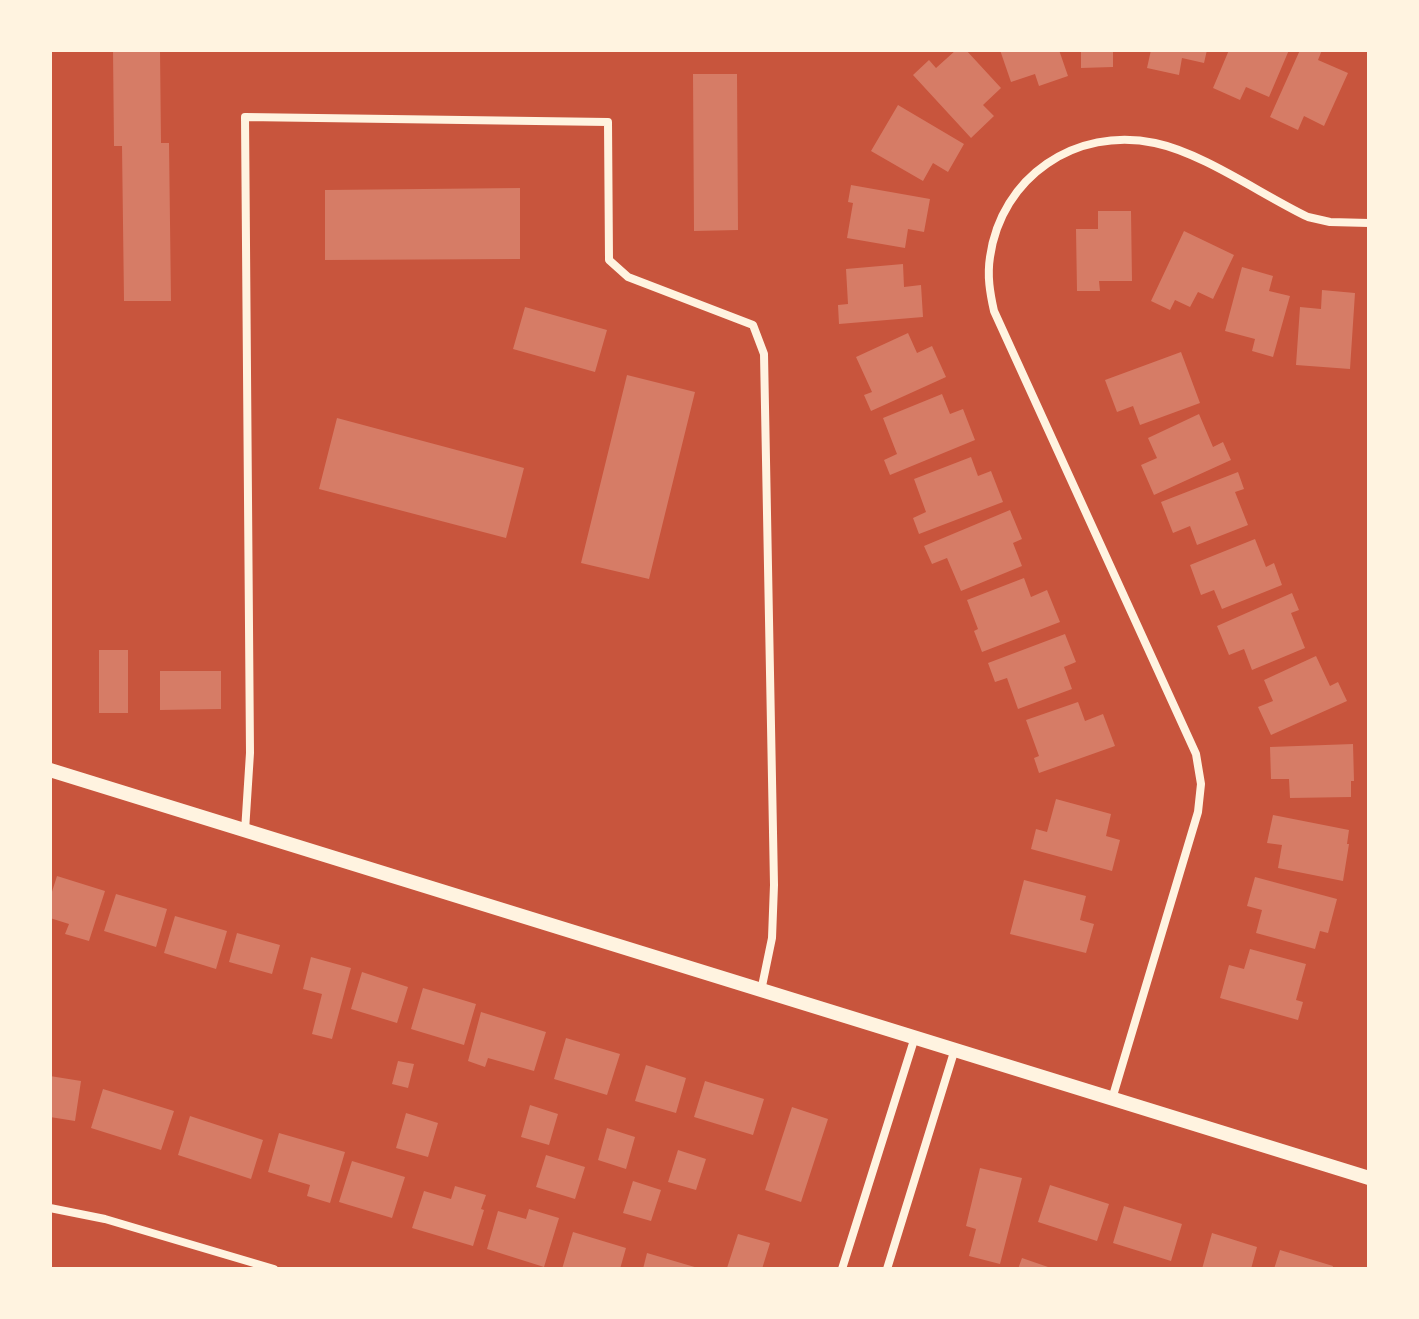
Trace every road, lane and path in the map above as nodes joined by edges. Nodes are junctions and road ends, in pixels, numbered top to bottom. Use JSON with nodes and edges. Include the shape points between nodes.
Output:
{"nodes":[{"id":1,"x":1369,"y":223,"type":"edge"},
{"id":2,"x":50,"y":770,"type":"edge"},
{"id":3,"x":245,"y":832,"type":"junction"},
{"id":4,"x":761,"y":992,"type":"junction"},
{"id":5,"x":914,"y":1040,"type":"junction"},
{"id":6,"x":954,"y":1052,"type":"junction"},
{"id":7,"x":1112,"y":1100,"type":"junction"},
{"id":8,"x":1369,"y":1178,"type":"edge"},
{"id":9,"x":50,"y":1208,"type":"edge"},
{"id":10,"x":274,"y":1269,"type":"edge"},
{"id":11,"x":842,"y":1269,"type":"edge"},
{"id":12,"x":887,"y":1269,"type":"edge"}],
"edges":[{"from":1,"to":7,"type":"street","via":[[1308,217],[1179,149],[1128,140],[1081,147],[1037,171],[1017,188],[996,233],[989,284],[994,311],[1196,754],[1201,784],[1198,812]]},
{"from":2,"to":3,"type":"street"},
{"from":3,"to":4,"type":"street"},
{"from":3,"to":4,"type":"street","via":[[250,753],[245,117],[608,122],[609,260],[628,277],[753,325],[764,354],[774,885],[772,938]]},
{"from":4,"to":5,"type":"street"},
{"from":5,"to":6,"type":"street"},
{"from":5,"to":11,"type":"street"},
{"from":6,"to":7,"type":"street"},
{"from":6,"to":12,"type":"street"},
{"from":7,"to":8,"type":"street"},
{"from":9,"to":10,"type":"street"}]}
